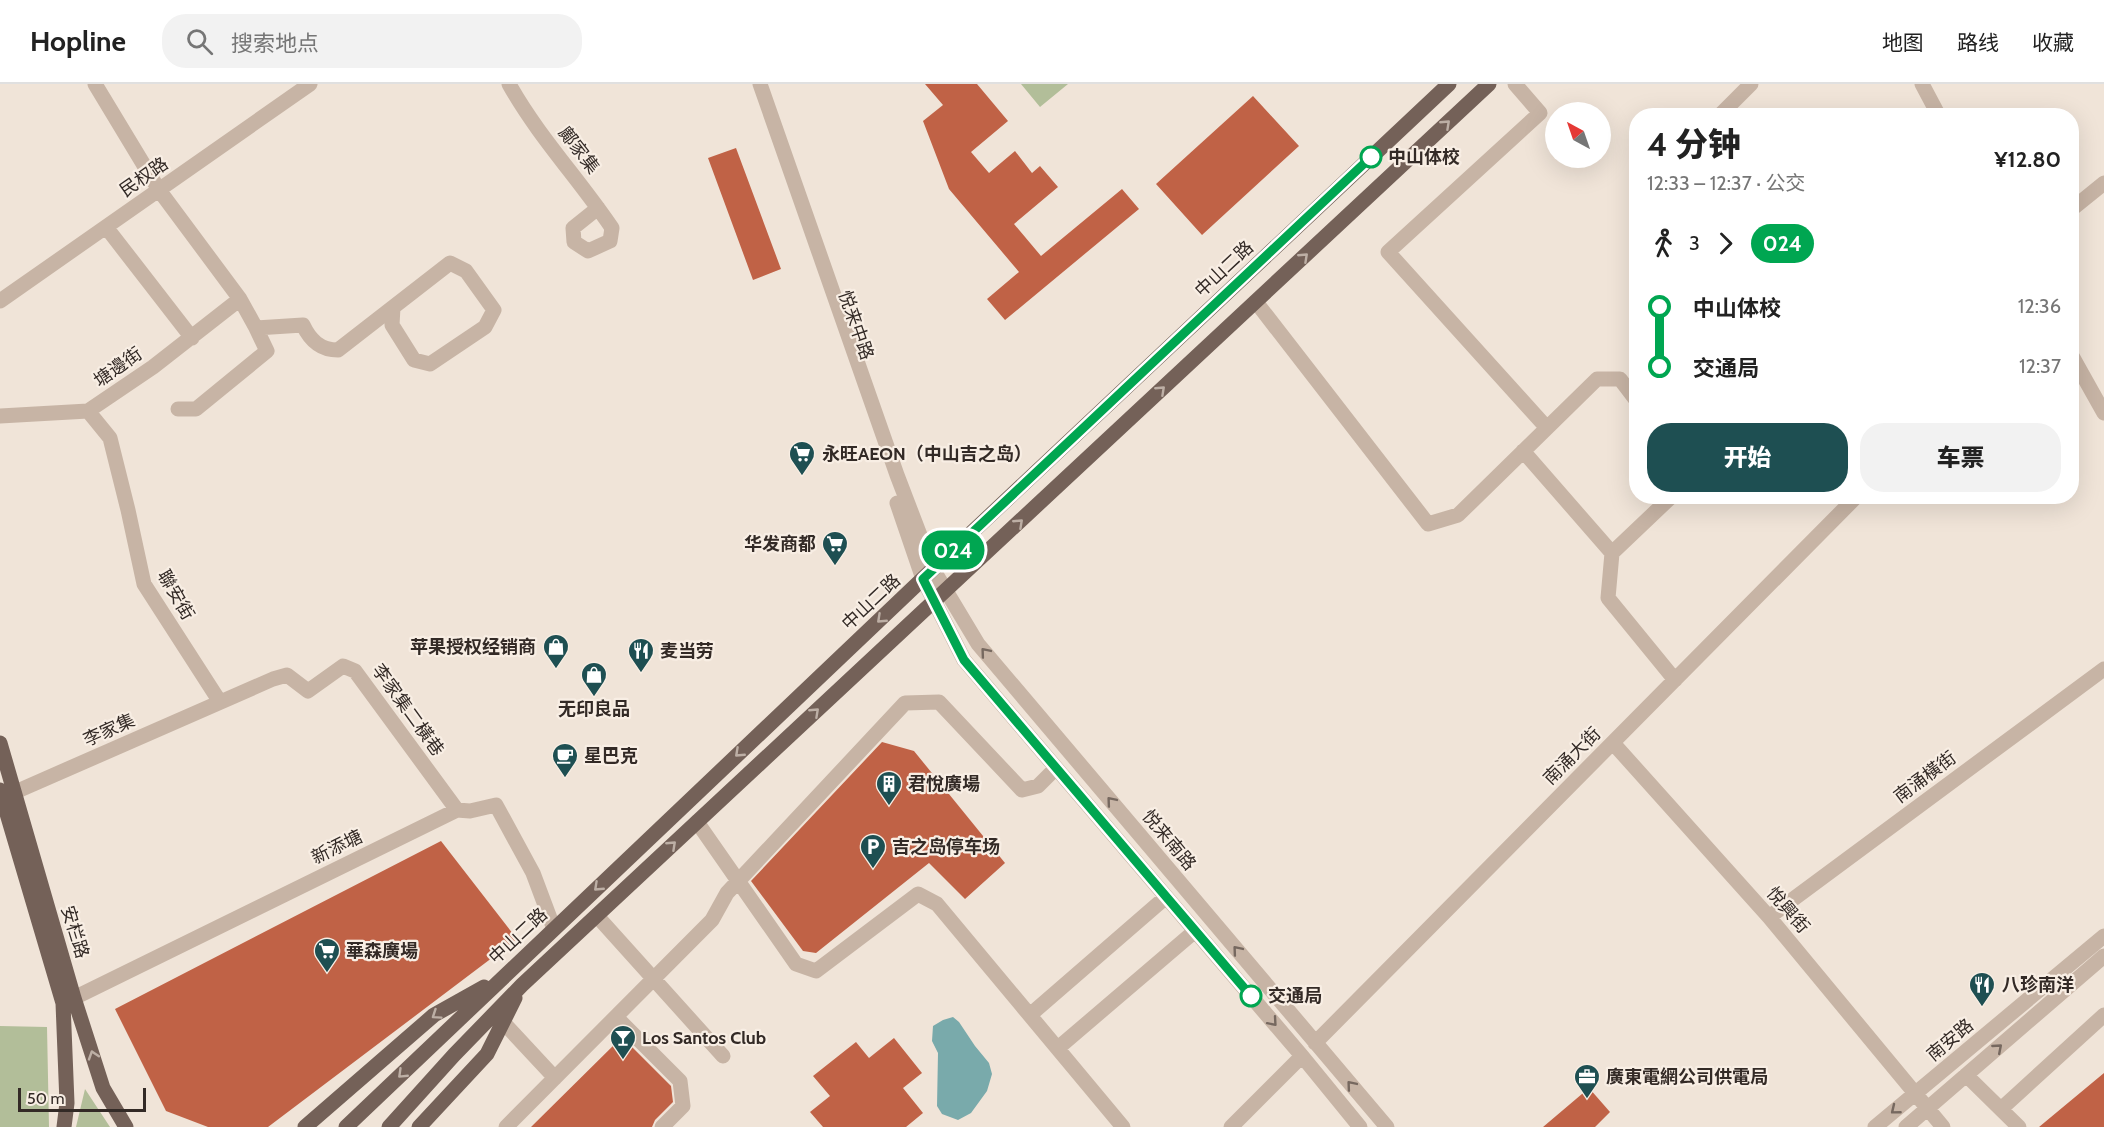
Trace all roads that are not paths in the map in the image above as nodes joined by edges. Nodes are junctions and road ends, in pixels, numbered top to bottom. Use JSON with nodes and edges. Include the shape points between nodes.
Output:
{"nodes":[{"id":1,"x":95,"y":84,"type":"edge"},
{"id":2,"x":310,"y":84,"type":"edge"},
{"id":3,"x":510,"y":84,"type":"edge"},
{"id":4,"x":752,"y":84,"type":"edge"},
{"id":5,"x":760,"y":84,"type":"edge"},
{"id":6,"x":1449,"y":84,"type":"edge"},
{"id":7,"x":1489,"y":84,"type":"edge"},
{"id":8,"x":1515,"y":84,"type":"edge"},
{"id":9,"x":1751,"y":84,"type":"edge"},
{"id":10,"x":1922,"y":84,"type":"edge"},
{"id":11,"x":1727,"y":108,"type":"edge"},
{"id":12,"x":1935,"y":108,"type":"edge"},
{"id":13,"x":2104,"y":183,"type":"edge"},
{"id":14,"x":159,"y":190,"type":"junction"},
{"id":15,"x":2079,"y":203,"type":"edge"},
{"id":16,"x":598,"y":208,"type":"junction"},
{"id":17,"x":106,"y":227,"type":"junction"},
{"id":18,"x":240,"y":299,"type":"junction"},
{"id":19,"x":0,"y":301,"type":"edge"},
{"id":20,"x":1256,"y":302,"type":"junction"},
{"id":21,"x":393,"y":308,"type":"junction"},
{"id":22,"x":256,"y":328,"type":"junction"},
{"id":23,"x":192,"y":338,"type":"junction"},
{"id":24,"x":2079,"y":368,"type":"edge"},
{"id":25,"x":1629,"y":391,"type":"edge"},
{"id":26,"x":178,"y":409,"type":"dead end"},
{"id":27,"x":88,"y":411,"type":"junction"},
{"id":28,"x":2104,"y":413,"type":"edge"},
{"id":29,"x":0,"y":416,"type":"edge"},
{"id":30,"x":1547,"y":428,"type":"junction"},
{"id":31,"x":1524,"y":451,"type":"junction"},
{"id":32,"x":1664,"y":504,"type":"edge"},
{"id":33,"x":1849,"y":504,"type":"edge"},
{"id":34,"x":1612,"y":553,"type":"junction"},
{"id":35,"x":928,"y":574,"type":"junction"},
{"id":36,"x":940,"y":596,"type":"junction"},
{"id":37,"x":2104,"y":669,"type":"edge"},
{"id":38,"x":1675,"y":680,"type":"junction"},
{"id":39,"x":220,"y":702,"type":"junction"},
{"id":40,"x":0,"y":743,"type":"edge"},
{"id":41,"x":1613,"y":743,"type":"junction"},
{"id":42,"x":1056,"y":768,"type":"junction"},
{"id":43,"x":4,"y":795,"type":"edge"},
{"id":44,"x":457,"y":810,"type":"junction"},
{"id":45,"x":697,"y":822,"type":"junction"},
{"id":46,"x":738,"y":881,"type":"junction"},
{"id":47,"x":1166,"y":897,"type":"junction"},
{"id":48,"x":597,"y":916,"type":"junction"},
{"id":49,"x":1768,"y":917,"type":"junction"},
{"id":50,"x":554,"y":929,"type":"junction"},
{"id":51,"x":1195,"y":931,"type":"junction"},
{"id":52,"x":2104,"y":936,"type":"edge"},
{"id":53,"x":2104,"y":956,"type":"edge"},
{"id":54,"x":505,"y":975,"type":"junction"},
{"id":55,"x":654,"y":979,"type":"junction"},
{"id":56,"x":522,"y":985,"type":"junction"},
{"id":57,"x":74,"y":998,"type":"junction"},
{"id":58,"x":1030,"y":1015,"type":"junction"},
{"id":59,"x":2104,"y":1015,"type":"edge"},
{"id":60,"x":616,"y":1017,"type":"junction"},
{"id":61,"x":503,"y":1022,"type":"junction"},
{"id":62,"x":1315,"y":1043,"type":"junction"},
{"id":63,"x":1058,"y":1048,"type":"junction"},
{"id":64,"x":723,"y":1056,"type":"dead end"},
{"id":65,"x":1302,"y":1056,"type":"junction"},
{"id":66,"x":1966,"y":1075,"type":"junction"},
{"id":67,"x":555,"y":1078,"type":"junction"},
{"id":68,"x":1916,"y":1094,"type":"junction"},
{"id":69,"x":1928,"y":1108,"type":"junction"},
{"id":70,"x":2001,"y":1109,"type":"junction"},
{"id":71,"x":347,"y":1126,"type":"edge"},
{"id":72,"x":64,"y":1127,"type":"edge"},
{"id":73,"x":126,"y":1127,"type":"edge"},
{"id":74,"x":305,"y":1127,"type":"edge"},
{"id":75,"x":388,"y":1127,"type":"edge"},
{"id":76,"x":419,"y":1127,"type":"edge"},
{"id":77,"x":506,"y":1127,"type":"edge"},
{"id":78,"x":662,"y":1127,"type":"edge"},
{"id":79,"x":1123,"y":1127,"type":"edge"},
{"id":80,"x":1231,"y":1127,"type":"edge"},
{"id":81,"x":1360,"y":1127,"type":"edge"},
{"id":82,"x":1387,"y":1127,"type":"edge"},
{"id":83,"x":1875,"y":1127,"type":"edge"},
{"id":84,"x":1906,"y":1127,"type":"edge"},
{"id":85,"x":1943,"y":1127,"type":"edge"},
{"id":86,"x":2019,"y":1127,"type":"edge"}],
"edges":[{"from":1,"to":14,"type":"street"},
{"from":2,"to":14,"type":"street","name":"民权路"},
{"from":3,"to":16,"type":"street","name":"鄺家集","via":[[524,111]]},
{"from":4,"to":35,"type":"street","name":"悦来中路"},
{"from":5,"to":35,"type":"street","name":"悦来中路"},
{"from":6,"to":35,"type":"main road","name":"中山二路"},
{"from":20,"to":7,"type":"main road","one_way":true},
{"from":8,"to":30,"type":"street","via":[[1540,113],[1388,252]]},
{"from":9,"to":11,"type":"street"},
{"from":10,"to":12,"type":"street"},
{"from":13,"to":15,"type":"street"},
{"from":14,"to":17,"type":"street","name":"民权路"},
{"from":14,"to":18,"type":"street"},
{"from":16,"to":16,"type":"street","name":"鄺家集","via":[[612,228],[610,241],[588,251],[574,242],[573,228]]},
{"from":17,"to":19,"type":"street","name":"民权路"},
{"from":17,"to":23,"type":"street"},
{"from":18,"to":22,"type":"street"},
{"from":18,"to":23,"type":"street","name":"塘邊街"},
{"from":20,"to":31,"type":"street","via":[[1428,524],[1458,515]]},
{"from":36,"to":20,"type":"main road","one_way":true},
{"from":21,"to":21,"type":"street","via":[[450,263],[466,271],[494,310],[485,327],[430,364],[414,360],[392,325]]},
{"from":21,"to":22,"type":"street","via":[[338,350],[327,350],[309,338],[303,325]]},
{"from":22,"to":26,"type":"street","via":[[267,351],[196,409]]},
{"from":23,"to":27,"type":"street","name":"塘邊街"},
{"from":24,"to":28,"type":"street"},
{"from":25,"to":30,"type":"street","via":[[1620,379],[1597,379]]},
{"from":27,"to":29,"type":"street","name":"塘邊街"},
{"from":27,"to":39,"type":"street","name":"聯安街","via":[[110,438],[144,584]]},
{"from":30,"to":31,"type":"street"},
{"from":31,"to":34,"type":"street"},
{"from":32,"to":34,"type":"street"},
{"from":33,"to":38,"type":"street","name":"南涌大街"},
{"from":34,"to":38,"type":"street","via":[[1608,598]]},
{"from":35,"to":36,"type":"street","name":"悦来南路"},
{"from":35,"to":50,"type":"main road","name":"中山二路","one_way":true},
{"from":36,"to":42,"type":"street","name":"悦来南路","via":[[964,660]]},
{"from":45,"to":36,"type":"main road","one_way":true},
{"from":62,"to":36,"type":"street","name":"悦来南路","one_way":true},
{"from":37,"to":49,"type":"street","name":"南涌橫街"},
{"from":38,"to":41,"type":"street","name":"南涌大街"},
{"from":39,"to":43,"type":"street","name":"李家集"},
{"from":39,"to":44,"type":"street","name":"李家集二橫巷","via":[[287,675],[308,691],[343,666],[355,671]]},
{"from":40,"to":43,"type":"main road","name":"安栏路"},
{"from":41,"to":49,"type":"street","name":"悅興街"},
{"from":41,"to":62,"type":"street","name":"南涌大街"},
{"from":42,"to":46,"type":"street","via":[[1038,786],[1022,790],[939,702],[905,703]]},
{"from":42,"to":47,"type":"street","name":"悦来南路"},
{"from":43,"to":57,"type":"main road","name":"安栏路"},
{"from":43,"to":72,"type":"main road","name":"安栏路","via":[[63,1004],[67,1103]]},
{"from":44,"to":50,"type":"street","name":"新添塘","via":[[496,805],[533,873]]},
{"from":44,"to":57,"type":"street","name":"新添塘"},
{"from":45,"to":46,"type":"street"},
{"from":48,"to":45,"type":"main road","one_way":true},
{"from":46,"to":55,"type":"street","via":[[712,920]]},
{"from":46,"to":58,"type":"street","via":[[796,964],[816,971],[918,894],[937,904]]},
{"from":47,"to":51,"type":"street","name":"悦来南路"},
{"from":47,"to":58,"type":"street"},
{"from":48,"to":55,"type":"street"},
{"from":48,"to":56,"type":"main road"},
{"from":49,"to":68,"type":"street","name":"悅興街"},
{"from":50,"to":54,"type":"main road","name":"中山二路"},
{"from":51,"to":63,"type":"street"},
{"from":51,"to":65,"type":"street","name":"悦来南路","one_way":true},
{"from":52,"to":68,"type":"street","name":"南安路"},
{"from":66,"to":53,"type":"street","name":"南安路","one_way":true},
{"from":54,"to":71,"type":"main road","name":"中山二路","one_way":true},
{"from":54,"to":74,"type":"main road","one_way":true,"via":[[434,1015]]},
{"from":55,"to":60,"type":"street"},
{"from":55,"to":64,"type":"street"},
{"from":56,"to":61,"type":"main road"},
{"from":56,"to":75,"type":"main road"},
{"from":73,"to":57,"type":"main road","name":"安栏路","one_way":true,"via":[[103,1088]]},
{"from":58,"to":63,"type":"street"},
{"from":59,"to":70,"type":"street"},
{"from":60,"to":67,"type":"street"},
{"from":60,"to":78,"type":"street","via":[[680,1081],[682,1106]]},
{"from":61,"to":67,"type":"street"},
{"from":61,"to":76,"type":"main road","via":[[487,1054]]},
{"from":82,"to":62,"type":"street","name":"悦来南路","one_way":true},
{"from":63,"to":79,"type":"street"},
{"from":65,"to":80,"type":"street"},
{"from":65,"to":81,"type":"street","name":"悦来南路"},
{"from":66,"to":69,"type":"street","name":"南安路"},
{"from":66,"to":70,"type":"street"},
{"from":67,"to":77,"type":"street"},
{"from":68,"to":69,"type":"street","name":"悅興街"},
{"from":68,"to":83,"type":"street","name":"南安路","one_way":true},
{"from":69,"to":84,"type":"street","name":"南安路"},
{"from":69,"to":85,"type":"street","name":"悅興街"},
{"from":70,"to":86,"type":"street"}]}
